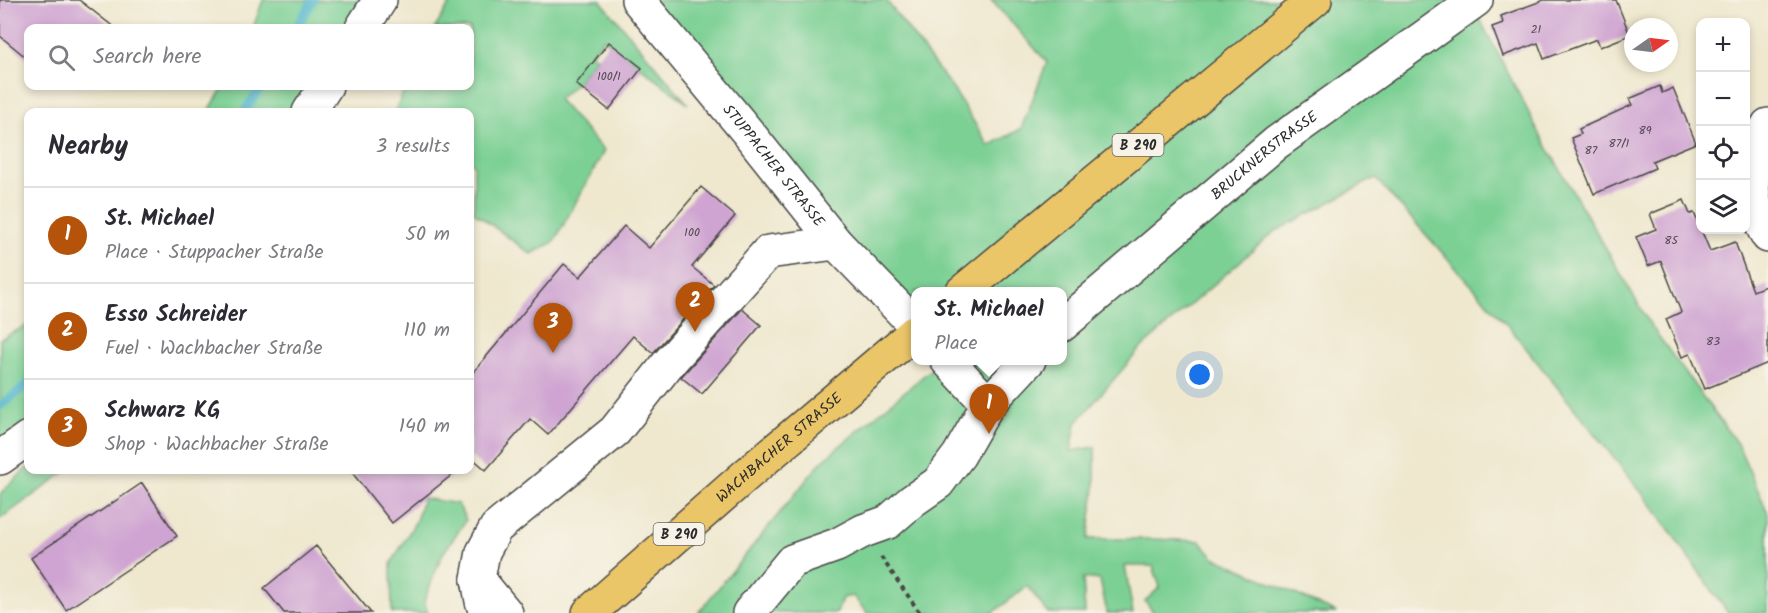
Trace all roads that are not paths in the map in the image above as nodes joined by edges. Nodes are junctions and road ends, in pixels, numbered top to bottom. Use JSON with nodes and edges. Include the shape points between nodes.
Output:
{"nodes":[{"id":1,"x":380,"y":0,"type":"edge"},
{"id":2,"x":638,"y":0,"type":"edge"},
{"id":3,"x":1315,"y":0,"type":"edge"},
{"id":4,"x":1476,"y":0,"type":"edge"},
{"id":5,"x":365,"y":24,"type":"edge"},
{"id":6,"x":323,"y":90,"type":"edge"},
{"id":7,"x":312,"y":108,"type":"edge"},
{"id":8,"x":1768,"y":125,"type":"edge"},
{"id":9,"x":1768,"y":236,"type":"edge"},
{"id":10,"x":836,"y":243,"type":"junction"},
{"id":11,"x":967,"y":287,"type":"edge"},
{"id":12,"x":1067,"y":321,"type":"edge"},
{"id":13,"x":911,"y":322,"type":"edge"},
{"id":14,"x":911,"y":334,"type":"edge"},
{"id":15,"x":952,"y":365,"type":"edge"},
{"id":16,"x":1024,"y":365,"type":"edge"},
{"id":17,"x":988,"y":404,"type":"junction"},
{"id":18,"x":24,"y":441,"type":"edge"},
{"id":19,"x":0,"y":458,"type":"edge"},
{"id":20,"x":478,"y":579,"type":"junction"},
{"id":21,"x":600,"y":606,"type":"edge"},
{"id":22,"x":486,"y":613,"type":"edge"},
{"id":23,"x":506,"y":613,"type":"edge"},
{"id":24,"x":749,"y":613,"type":"edge"}],
"edges":[{"from":1,"to":5,"type":"street"},
{"from":2,"to":10,"type":"street","name":"STUPPACHER STRASSE"},
{"from":3,"to":11,"type":"main road","number":"B 290"},
{"from":4,"to":12,"type":"street","name":"BRUCKNERSTRASSE","via":[[1276,143]]},
{"from":6,"to":7,"type":"street"},
{"from":8,"to":9,"type":"street","via":[[1759,139],[1751,183],[1759,222]]},
{"from":10,"to":13,"type":"street","name":"STUPPACHER STRASSE"},
{"from":10,"to":20,"type":"street","via":[[768,252],[667,365],[615,431],[496,528],[483,552]]},
{"from":14,"to":21,"type":"main road","name":"WACHBACHER STRASSE","number":"B 290"},
{"from":15,"to":17,"type":"street"},
{"from":16,"to":17,"type":"street"},
{"from":17,"to":24,"type":"street","via":[[938,483],[888,522],[792,561]]},
{"from":18,"to":19,"type":"street"},
{"from":20,"to":22,"type":"street"},
{"from":20,"to":23,"type":"street"}]}
